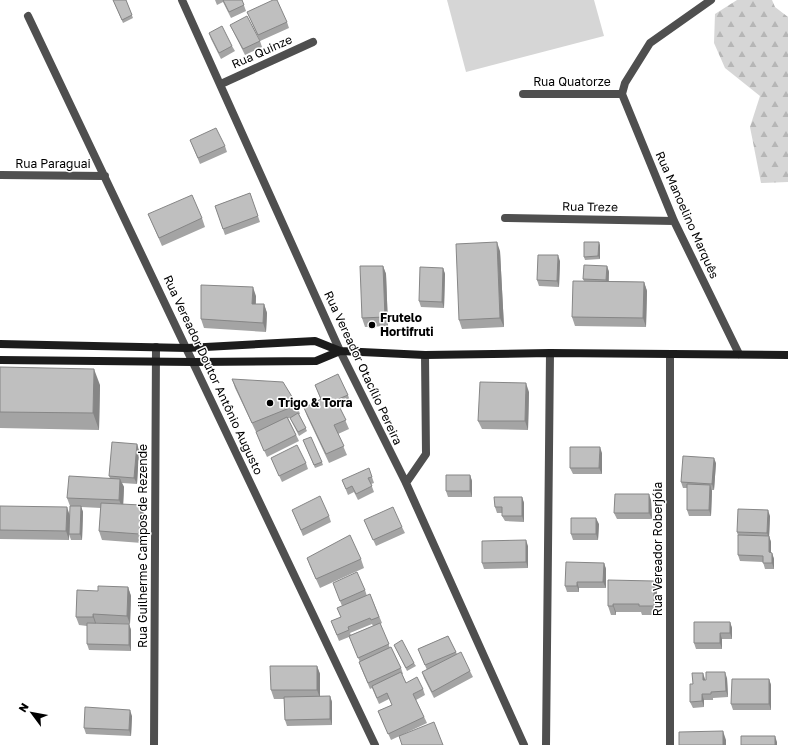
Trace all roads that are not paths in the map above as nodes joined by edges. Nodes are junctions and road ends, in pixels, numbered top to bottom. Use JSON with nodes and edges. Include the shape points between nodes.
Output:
{"nodes":[{"id":1,"x":182,"y":0,"type":"edge"},
{"id":2,"x":711,"y":0,"type":"edge"},
{"id":3,"x":28,"y":16,"type":"dead end"},
{"id":4,"x":312,"y":42,"type":"dead end"},
{"id":5,"x":221,"y":84,"type":"junction"},
{"id":6,"x":523,"y":94,"type":"dead end"},
{"id":7,"x":622,"y":94,"type":"junction"},
{"id":8,"x":0,"y":175,"type":"edge"},
{"id":9,"x":105,"y":176,"type":"junction"},
{"id":10,"x":504,"y":218,"type":"dead end"},
{"id":11,"x":674,"y":221,"type":"junction"},
{"id":12,"x":0,"y":344,"type":"edge"},
{"id":13,"x":156,"y":347,"type":"junction"},
{"id":14,"x":187,"y":348,"type":"junction"},
{"id":15,"x":340,"y":351,"type":"junction"},
{"id":16,"x":550,"y":353,"type":"junction"},
{"id":17,"x":670,"y":354,"type":"junction"},
{"id":18,"x":739,"y":354,"type":"junction"},
{"id":19,"x":424,"y":355,"type":"junction"},
{"id":20,"x":788,"y":355,"type":"edge"},
{"id":21,"x":0,"y":360,"type":"edge"},
{"id":22,"x":155,"y":361,"type":"junction"},
{"id":23,"x":194,"y":362,"type":"junction"},
{"id":24,"x":406,"y":484,"type":"junction"},
{"id":25,"x":154,"y":745,"type":"edge"},
{"id":26,"x":375,"y":745,"type":"edge"},
{"id":27,"x":524,"y":745,"type":"edge"},
{"id":28,"x":546,"y":745,"type":"edge"},
{"id":29,"x":670,"y":745,"type":"edge"}],
"edges":[{"from":1,"to":5,"type":"street","name":"Rua Vereador Otacílio Pereira"},
{"from":2,"to":7,"type":"street","via":[[650,43],[625,83]]},
{"from":3,"to":9,"type":"street","name":"Rua Vereador Doutor Antônio Augusto"},
{"from":4,"to":5,"type":"street","name":"Rua Quinze"},
{"from":5,"to":15,"type":"street","name":"Rua Vereador Otacílio Pereira"},
{"from":6,"to":7,"type":"street","name":"Rua Quatorze"},
{"from":7,"to":11,"type":"street","name":"Rua Manoelino Marquês"},
{"from":8,"to":9,"type":"street","name":"Rua Paraguai"},
{"from":9,"to":14,"type":"street","name":"Rua Vereador Doutor Antônio Augusto"},
{"from":10,"to":11,"type":"street","name":"Rua Treze"},
{"from":11,"to":18,"type":"street","name":"Rua Manoelino Marquês"},
{"from":12,"to":13,"type":"street"},
{"from":13,"to":14,"type":"street"},
{"from":13,"to":22,"type":"street","name":"Rua Guilherme Campos de Rezende"},
{"from":14,"to":15,"type":"street","via":[[315,341]]},
{"from":14,"to":23,"type":"street","name":"Rua Vereador Doutor Antônio Augusto"},
{"from":15,"to":19,"type":"street"},
{"from":15,"to":23,"type":"street","via":[[316,361]]},
{"from":15,"to":24,"type":"street","name":"Rua Vereador Otacílio Pereira"},
{"from":16,"to":17,"type":"street"},
{"from":16,"to":19,"type":"street"},
{"from":16,"to":28,"type":"street"},
{"from":17,"to":18,"type":"street"},
{"from":17,"to":29,"type":"street","name":"Rua Vereador Roberjóia"},
{"from":18,"to":20,"type":"street"},
{"from":19,"to":24,"type":"street","via":[[426,454]]},
{"from":21,"to":22,"type":"street"},
{"from":22,"to":23,"type":"street"},
{"from":22,"to":25,"type":"street","name":"Rua Guilherme Campos de Rezende"},
{"from":23,"to":26,"type":"street","name":"Rua Vereador Doutor Antônio Augusto"},
{"from":24,"to":27,"type":"street","name":"Rua Vereador Otacílio Pereira"}]}
